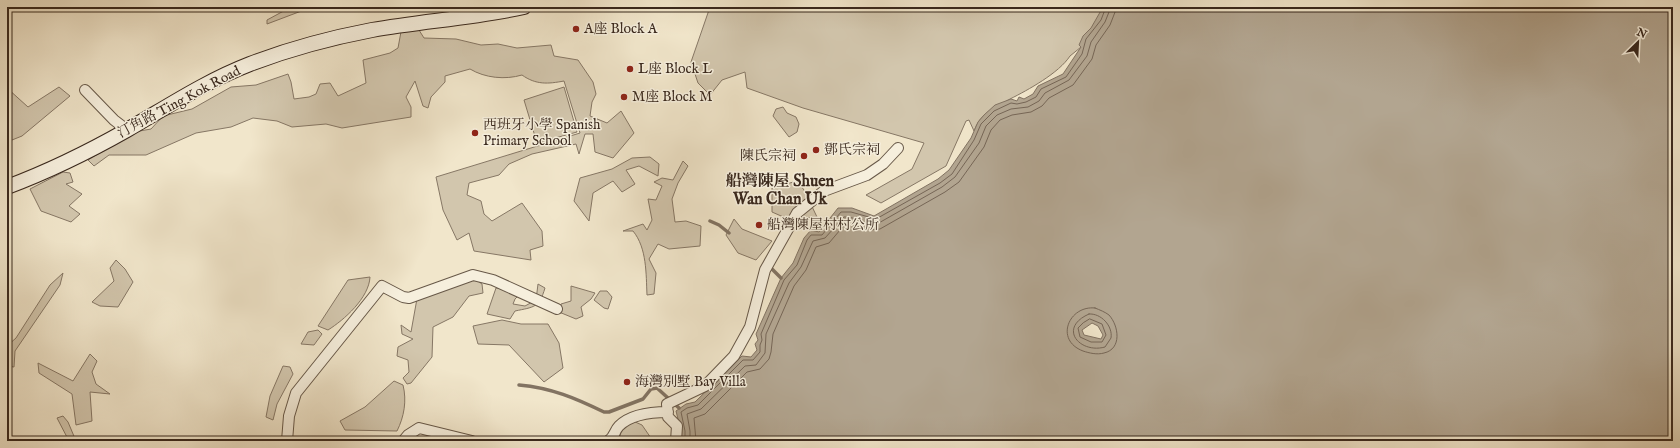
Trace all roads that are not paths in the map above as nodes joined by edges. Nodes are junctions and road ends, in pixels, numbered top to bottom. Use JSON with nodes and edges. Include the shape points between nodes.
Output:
{"nodes":[{"id":1,"x":524,"y":7,"type":"edge"},
{"id":2,"x":85,"y":90,"type":"dead end"},
{"id":3,"x":127,"y":130,"type":"junction"},
{"id":4,"x":898,"y":148,"type":"dead end"},
{"id":5,"x":7,"y":186,"type":"edge"},
{"id":6,"x":557,"y":309,"type":"dead end"},
{"id":7,"x":672,"y":404,"type":"junction"},
{"id":8,"x":287,"y":441,"type":"edge"},
{"id":9,"x":403,"y":441,"type":"edge"},
{"id":10,"x":472,"y":441,"type":"edge"},
{"id":11,"x":608,"y":441,"type":"edge"},
{"id":12,"x":676,"y":441,"type":"edge"}],
"edges":[{"from":1,"to":3,"type":"main road","name":"汀角路 Ting Kok Road","via":[[466,18],[373,30],[306,45],[214,80]]},
{"from":2,"to":3,"type":"street"},
{"from":3,"to":5,"type":"main road","name":"汀角路 Ting Kok Road","via":[[50,169]]},
{"from":4,"to":7,"type":"street","via":[[867,174],[824,191],[797,213],[765,270],[750,327],[734,356],[705,386]]},
{"from":6,"to":8,"type":"street","via":[[493,280],[473,275],[409,298],[382,286],[296,393],[289,416]]},
{"from":7,"to":11,"type":"street","via":[[638,415],[619,426],[613,438]]},
{"from":7,"to":12,"type":"street","via":[[668,417],[677,426]]},
{"from":9,"to":10,"type":"street","via":[[408,434],[419,428]]}]}
